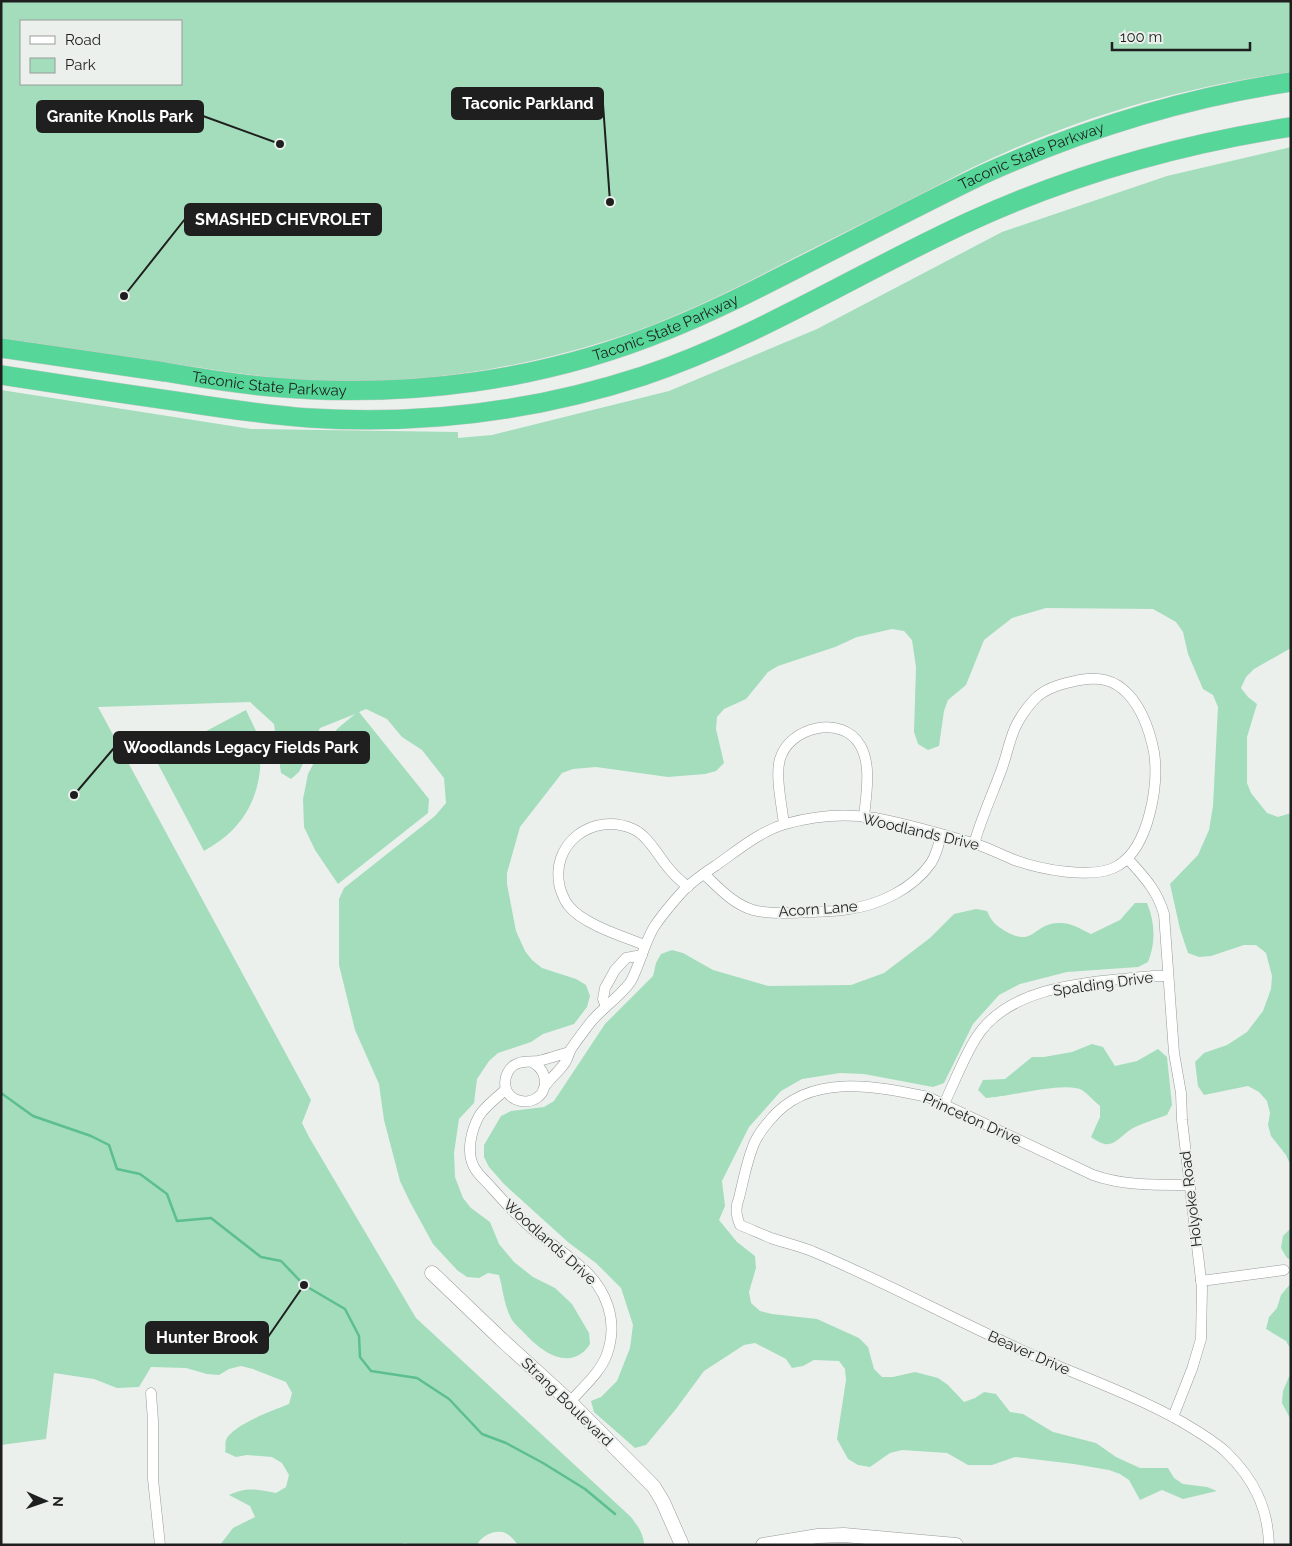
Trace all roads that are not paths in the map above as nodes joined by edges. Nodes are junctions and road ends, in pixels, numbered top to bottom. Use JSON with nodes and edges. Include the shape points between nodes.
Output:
{"nodes":[{"id":1,"x":1291,"y":82,"type":"edge"},
{"id":2,"x":1291,"y":128,"type":"edge"},
{"id":3,"x":1,"y":348,"type":"edge"},
{"id":4,"x":1,"y":376,"type":"edge"},
{"id":5,"x":864,"y":817,"type":"junction"},
{"id":6,"x":784,"y":824,"type":"junction"},
{"id":7,"x":941,"y":835,"type":"junction"},
{"id":8,"x":974,"y":844,"type":"junction"},
{"id":9,"x":1128,"y":859,"type":"junction"},
{"id":10,"x":704,"y":874,"type":"junction"},
{"id":11,"x":688,"y":887,"type":"junction"},
{"id":12,"x":644,"y":950,"type":"junction"},
{"id":13,"x":1168,"y":976,"type":"junction"},
{"id":14,"x":606,"y":1006,"type":"junction"},
{"id":15,"x":569,"y":1052,"type":"junction"},
{"id":16,"x":532,"y":1062,"type":"junction"},
{"id":17,"x":545,"y":1085,"type":"junction"},
{"id":18,"x":506,"y":1089,"type":"junction"},
{"id":19,"x":944,"y":1104,"type":"junction"},
{"id":20,"x":1190,"y":1185,"type":"junction"},
{"id":21,"x":736,"y":1216,"type":"joint"},
{"id":22,"x":1284,"y":1270,"type":"dead end"},
{"id":23,"x":432,"y":1273,"type":"dead end"},
{"id":24,"x":1201,"y":1281,"type":"junction"},
{"id":25,"x":151,"y":1393,"type":"dead end"},
{"id":26,"x":570,"y":1402,"type":"junction"},
{"id":27,"x":1173,"y":1417,"type":"junction"},
{"id":28,"x":160,"y":1545,"type":"edge"},
{"id":29,"x":682,"y":1545,"type":"edge"},
{"id":30,"x":763,"y":1545,"type":"edge"},
{"id":31,"x":956,"y":1545,"type":"edge"},
{"id":32,"x":1269,"y":1545,"type":"edge"}],
"edges":[{"from":1,"to":3,"type":"highway","name":"Taconic State Parkway","via":[[1174,105],[1076,136],[982,175],[682,324],[604,353],[506,377],[407,389],[306,389],[240,383]]},
{"from":2,"to":4,"type":"highway","name":"Taconic State Parkway","via":[[1173,151],[1045,191],[945,234],[765,325],[672,366],[624,382],[509,409],[442,417],[315,418],[240,411]]},
{"from":5,"to":6,"type":"street","name":"Woodlands Drive","via":[[814,817]]},
{"from":5,"to":6,"type":"street","via":[[866,768],[860,745],[849,733],[819,727],[802,732],[782,751],[778,772]]},
{"from":5,"to":7,"type":"street","name":"Woodlands Drive"},
{"from":6,"to":10,"type":"street","name":"Woodlands Drive","via":[[743,846]]},
{"from":7,"to":8,"type":"street","name":"Woodlands Drive"},
{"from":7,"to":10,"type":"street","name":"Acorn Lane","via":[[932,862],[920,876],[896,894],[848,910],[801,913],[753,910],[735,901]]},
{"from":8,"to":9,"type":"street","name":"Woodlands Drive","via":[[1014,860],[1062,872],[1108,871]]},
{"from":8,"to":9,"type":"street","via":[[1014,731],[1028,709],[1050,688],[1094,678],[1116,685],[1134,700],[1147,726],[1154,754],[1155,776],[1149,818]]},
{"from":9,"to":13,"type":"street","name":"Holyoke Road","via":[[1153,887],[1160,901],[1164,914]]},
{"from":10,"to":11,"type":"street","name":"Woodlands Drive"},
{"from":11,"to":12,"type":"street","name":"Woodlands Drive","via":[[654,928]]},
{"from":11,"to":12,"type":"street","via":[[672,872],[645,836],[633,828],[598,824],[583,830],[568,843],[559,865],[558,879],[569,907],[583,918]]},
{"from":12,"to":14,"type":"street","name":"Woodlands Drive","via":[[630,983]]},
{"from":12,"to":14,"type":"street","via":[[626,958],[615,970],[605,988]]},
{"from":13,"to":19,"type":"street","name":"Spalding Drive","via":[[1057,987],[1019,1001],[985,1026],[976,1038]]},
{"from":13,"to":20,"type":"street","name":"Holyoke Road"},
{"from":14,"to":15,"type":"street","name":"Woodlands Drive"},
{"from":15,"to":16,"type":"street"},
{"from":15,"to":17,"type":"street","name":"Woodlands Drive"},
{"from":16,"to":17,"type":"street","via":[[543,1071]]},
{"from":16,"to":18,"type":"street","via":[[520,1062],[510,1067],[505,1078]]},
{"from":17,"to":18,"type":"street","name":"Woodlands Drive","via":[[542,1093],[527,1102],[518,1101]]},
{"from":18,"to":26,"type":"street","name":"Woodlands Drive","via":[[480,1115],[470,1144],[474,1168],[536,1232],[581,1266],[602,1291],[612,1322],[607,1356]]},
{"from":19,"to":20,"type":"street","name":"Princeton Drive","via":[[1093,1175],[1147,1185]]},
{"from":19,"to":21,"type":"street","name":"Princeton Drive","via":[[902,1091],[852,1086],[831,1086],[796,1098],[778,1110],[752,1148]]},
{"from":20,"to":24,"type":"street","name":"Holyoke Road"},
{"from":21,"to":27,"type":"street","name":"Beaver Drive","via":[[740,1225],[813,1251],[1036,1357]]},
{"from":22,"to":24,"type":"street"},
{"from":23,"to":26,"type":"street","name":"Strang Boulevard"},
{"from":24,"to":27,"type":"street","name":"Holyoke Road","via":[[1201,1339]]},
{"from":25,"to":28,"type":"street","via":[[153,1479]]},
{"from":26,"to":29,"type":"street","name":"Strang Boulevard","via":[[654,1487]]},
{"from":27,"to":32,"type":"street","name":"Beaver Drive","via":[[1224,1450],[1241,1468],[1263,1506]]},
{"from":30,"to":31,"type":"street","via":[[844,1535]]}]}
